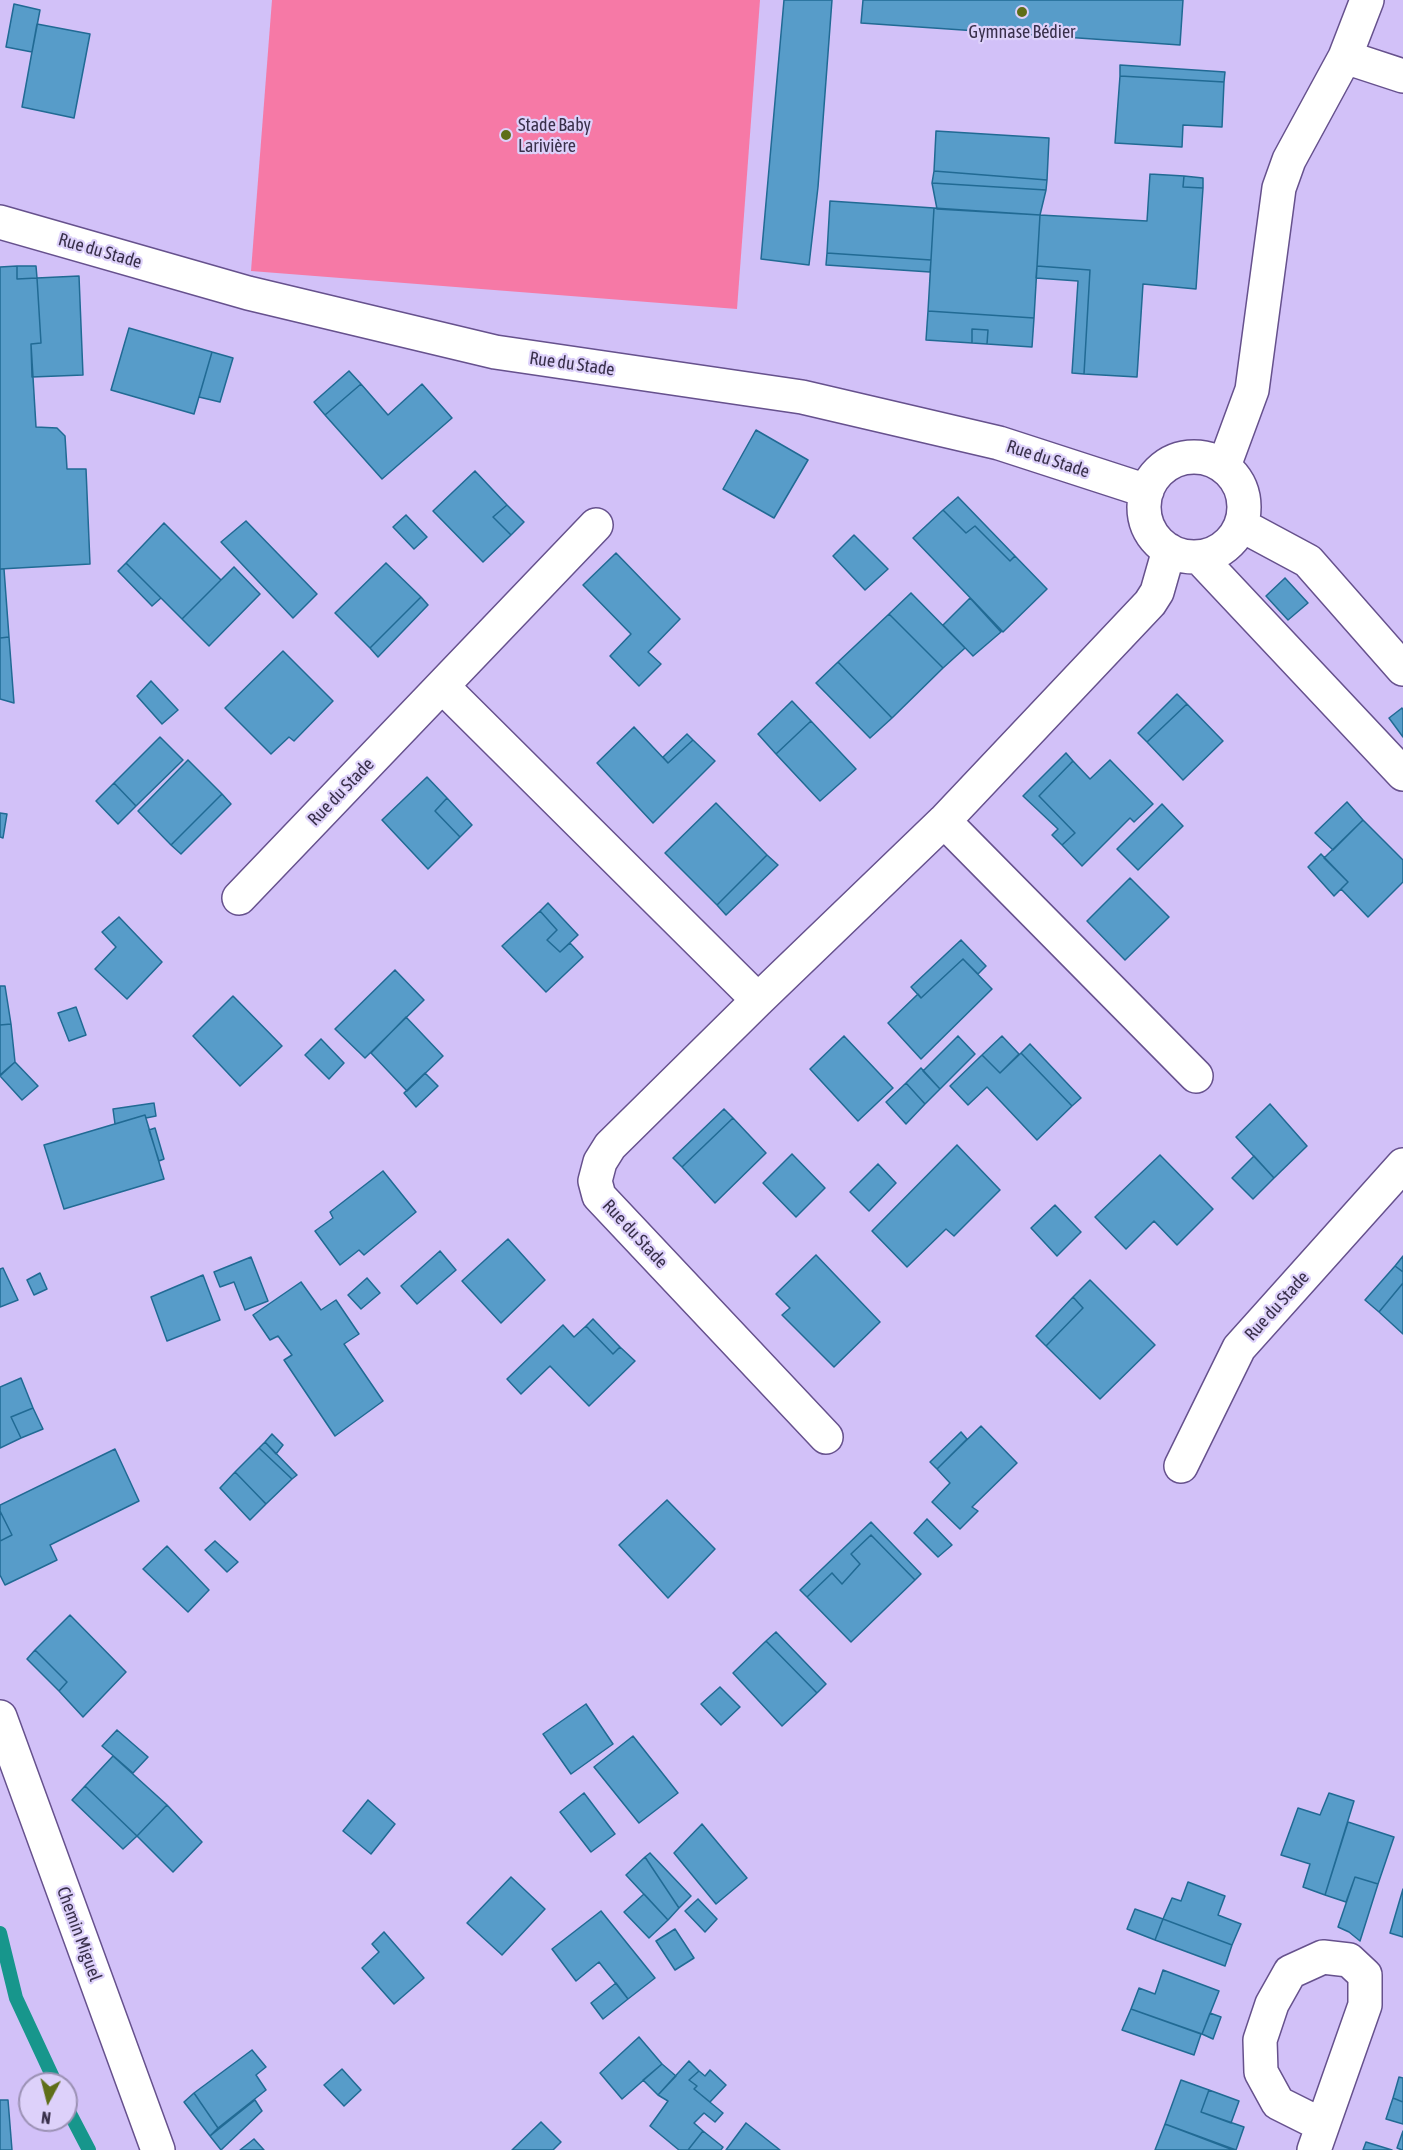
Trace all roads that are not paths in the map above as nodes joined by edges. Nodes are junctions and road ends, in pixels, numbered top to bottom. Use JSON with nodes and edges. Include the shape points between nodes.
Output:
{"nodes":[{"id":1,"x":1367,"y":0,"type":"edge"},
{"id":2,"x":1345,"y":57,"type":"junction"},
{"id":3,"x":1403,"y":76,"type":"edge"},
{"id":4,"x":0,"y":222,"type":"edge"},
{"id":5,"x":1224,"y":466,"type":"junction"},
{"id":6,"x":1147,"y":491,"type":"junction"},
{"id":7,"x":596,"y":525,"type":"dead end"},
{"id":8,"x":1241,"y":525,"type":"junction"},
{"id":9,"x":1184,"y":554,"type":"junction"},
{"id":10,"x":1403,"y":669,"type":"edge"},
{"id":11,"x":442,"y":686,"type":"junction"},
{"id":12,"x":1403,"y":774,"type":"edge"},
{"id":13,"x":944,"y":820,"type":"junction"},
{"id":14,"x":239,"y":898,"type":"dead end"},
{"id":15,"x":758,"y":1000,"type":"junction"},
{"id":16,"x":1196,"y":1076,"type":"dead end"},
{"id":17,"x":1403,"y":1166,"type":"edge"},
{"id":18,"x":826,"y":1437,"type":"dead end"},
{"id":19,"x":1180,"y":1466,"type":"dead end"},
{"id":20,"x":0,"y":1718,"type":"edge"},
{"id":21,"x":1318,"y":2137,"type":"edge"},
{"id":22,"x":158,"y":2150,"type":"edge"}],
"edges":[{"from":1,"to":2,"type":"street"},
{"from":2,"to":3,"type":"street"},
{"from":2,"to":5,"type":"street","via":[[1289,160],[1279,188],[1252,390]]},
{"from":4,"to":6,"type":"street","name":"Rue du Stade","via":[[248,293],[495,352],[802,397],[999,443]]},
{"from":5,"to":6,"type":"street","via":[[1195,457],[1179,459],[1165,466]]},
{"from":5,"to":8,"type":"street","via":[[1236,478],[1242,493],[1245,509]]},
{"from":6,"to":9,"type":"street","via":[[1147,525],[1156,539]]},
{"from":7,"to":11,"type":"street","name":"Rue du Stade"},
{"from":8,"to":9,"type":"street","via":[[1235,537],[1213,554]]},
{"from":8,"to":10,"type":"street","via":[[1308,561]]},
{"from":9,"to":12,"type":"street"},
{"from":9,"to":13,"type":"street","name":"Rue du Stade","via":[[1150,603]]},
{"from":11,"to":14,"type":"street","name":"Rue du Stade"},
{"from":11,"to":15,"type":"street"},
{"from":13,"to":15,"type":"street","name":"Rue du Stade"},
{"from":13,"to":16,"type":"street"},
{"from":15,"to":18,"type":"street","name":"Rue du Stade","via":[[610,1146],[595,1181],[599,1196]]},
{"from":17,"to":19,"type":"street","name":"Rue du Stade","via":[[1239,1348]]},
{"from":20,"to":22,"type":"street","name":"Chemin Miguel"},
{"from":21,"to":21,"type":"street","via":[[1365,2005],[1365,1975],[1349,1960],[1323,1957],[1290,1972],[1272,2004],[1260,2040],[1260,2072],[1278,2103]]}]}
